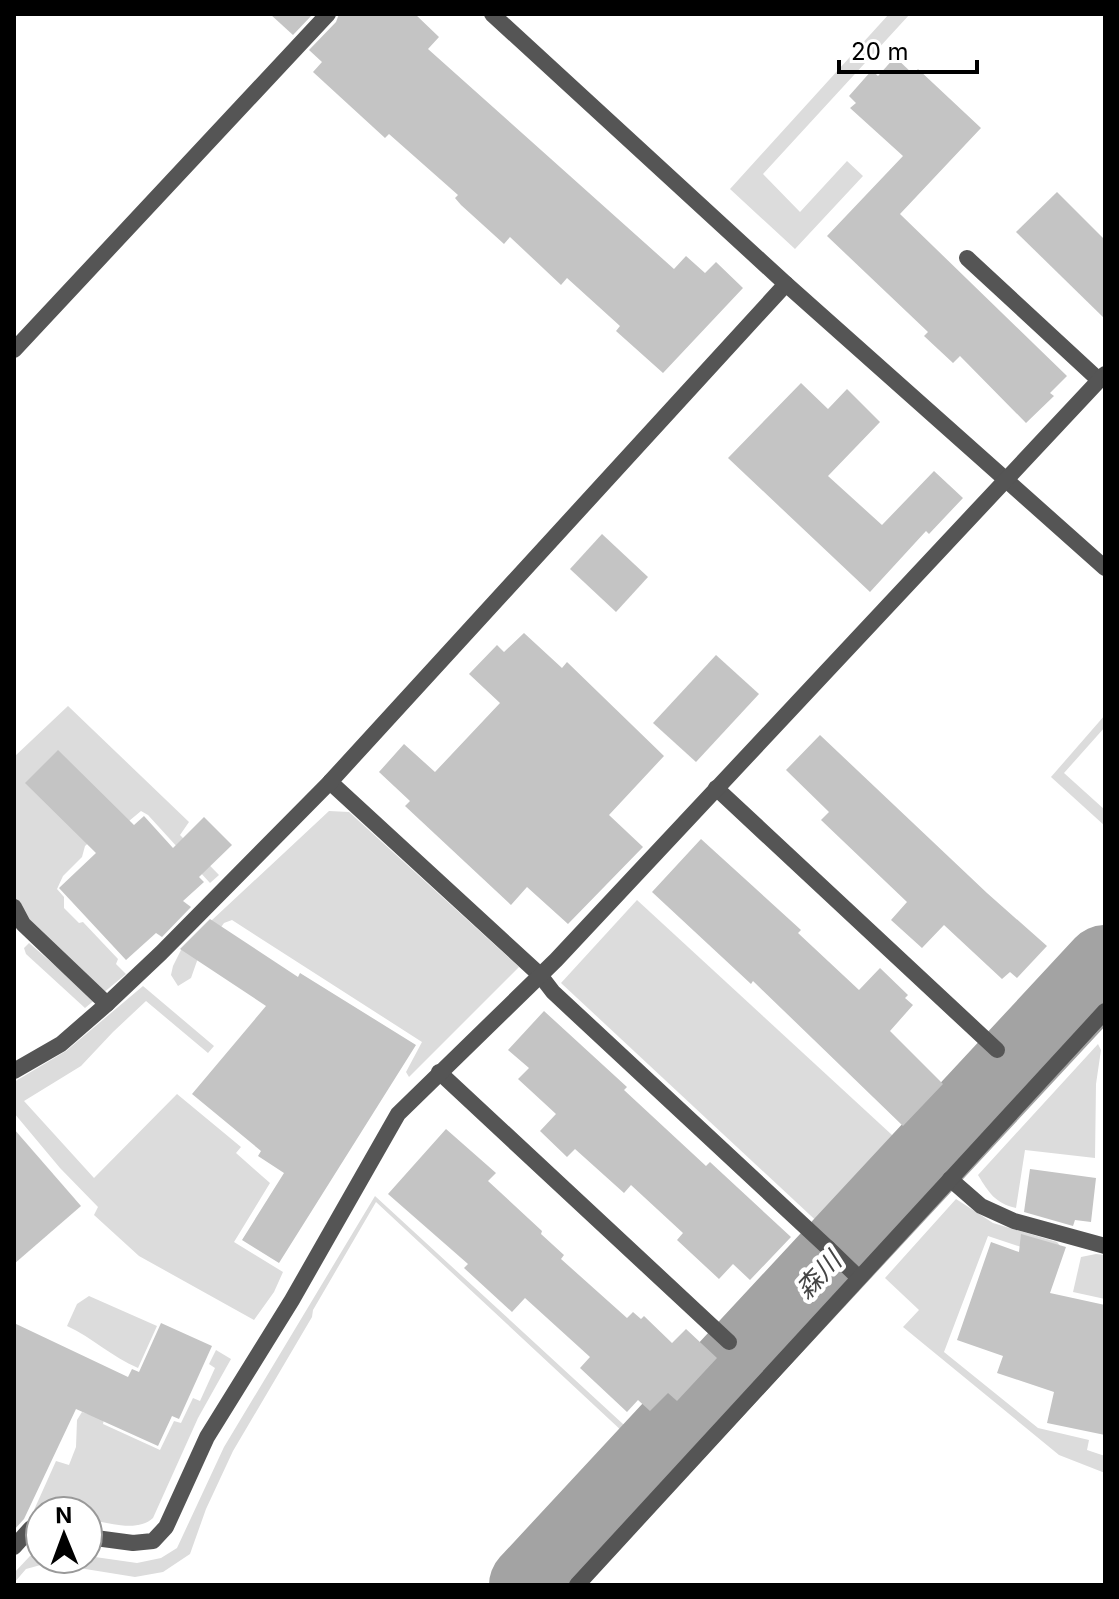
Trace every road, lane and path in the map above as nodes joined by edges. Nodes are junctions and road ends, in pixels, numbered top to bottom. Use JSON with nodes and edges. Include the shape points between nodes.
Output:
{"nodes":[{"id":1,"x":328,"y":14,"type":"edge"},
{"id":2,"x":492,"y":14,"type":"edge"},
{"id":3,"x":967,"y":258,"type":"dead end"},
{"id":4,"x":786,"y":284,"type":"junction"},
{"id":5,"x":14,"y":350,"type":"edge"},
{"id":6,"x":1102,"y":377,"type":"edge"},
{"id":7,"x":1006,"y":479,"type":"junction"},
{"id":8,"x":1105,"y":568,"type":"edge"},
{"id":9,"x":330,"y":782,"type":"junction"},
{"id":10,"x":716,"y":788,"type":"junction"},
{"id":11,"x":14,"y":907,"type":"edge"},
{"id":12,"x":540,"y":975,"type":"junction"},
{"id":13,"x":107,"y":1004,"type":"junction"},
{"id":14,"x":1105,"y":1011,"type":"edge"},
{"id":15,"x":997,"y":1050,"type":"dead end"},
{"id":16,"x":14,"y":1071,"type":"edge"},
{"id":17,"x":439,"y":1072,"type":"junction"},
{"id":18,"x":950,"y":1179,"type":"junction"},
{"id":19,"x":1105,"y":1246,"type":"edge"},
{"id":20,"x":859,"y":1278,"type":"junction"},
{"id":21,"x":729,"y":1342,"type":"dead end"},
{"id":22,"x":104,"y":1539,"type":"edge"},
{"id":23,"x":577,"y":1585,"type":"edge"}],
"edges":[{"from":1,"to":5,"type":"street"},
{"from":2,"to":4,"type":"street"},
{"from":3,"to":6,"type":"street"},
{"from":4,"to":7,"type":"street"},
{"from":4,"to":9,"type":"street"},
{"from":6,"to":7,"type":"street"},
{"from":7,"to":8,"type":"street"},
{"from":7,"to":10,"type":"street"},
{"from":9,"to":12,"type":"street"},
{"from":9,"to":13,"type":"street"},
{"from":10,"to":12,"type":"street"},
{"from":10,"to":15,"type":"street"},
{"from":11,"to":13,"type":"street","via":[[23,924]]},
{"from":12,"to":17,"type":"street"},
{"from":12,"to":20,"type":"street"},
{"from":13,"to":16,"type":"street","via":[[61,1044]]},
{"from":14,"to":18,"type":"street"},
{"from":17,"to":21,"type":"street"},
{"from":17,"to":22,"type":"street","via":[[398,1114],[207,1437],[166,1527],[153,1541]]},
{"from":18,"to":19,"type":"street","via":[[981,1206],[1014,1221]]},
{"from":18,"to":20,"type":"street"},
{"from":20,"to":23,"type":"street"}]}
